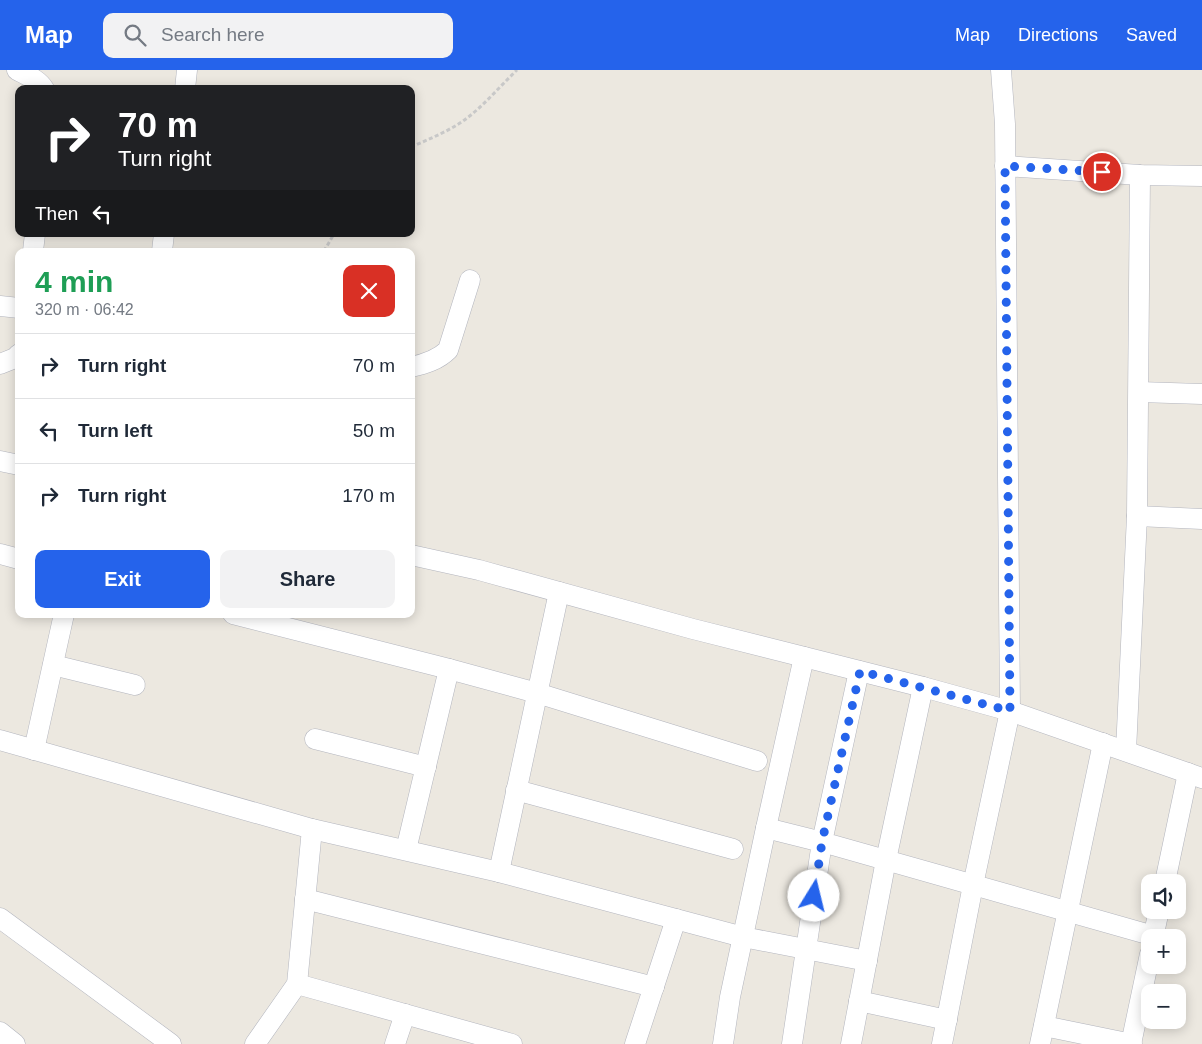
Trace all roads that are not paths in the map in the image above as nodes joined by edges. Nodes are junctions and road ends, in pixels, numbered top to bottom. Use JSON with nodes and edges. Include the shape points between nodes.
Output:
{"nodes":[{"id":1,"x":16,"y":70,"type":"edge"},
{"id":2,"x":187,"y":70,"type":"edge"},
{"id":3,"x":1001,"y":70,"type":"edge"},
{"id":4,"x":42,"y":85,"type":"edge"},
{"id":5,"x":185,"y":85,"type":"edge"},
{"id":6,"x":1005,"y":166,"type":"junction"},
{"id":7,"x":1140,"y":175,"type":"junction"},
{"id":8,"x":1202,"y":176,"type":"edge"},
{"id":9,"x":470,"y":280,"type":"dead end"},
{"id":10,"x":0,"y":306,"type":"edge"},
{"id":11,"x":15,"y":308,"type":"edge"},
{"id":12,"x":15,"y":358,"type":"edge"},
{"id":13,"x":0,"y":364,"type":"edge"},
{"id":14,"x":415,"y":366,"type":"edge"},
{"id":15,"x":1138,"y":392,"type":"junction"},
{"id":16,"x":1202,"y":394,"type":"edge"},
{"id":17,"x":0,"y":461,"type":"edge"},
{"id":18,"x":15,"y":464,"type":"edge"},
{"id":19,"x":1137,"y":516,"type":"junction"},
{"id":20,"x":1202,"y":519,"type":"edge"},
{"id":21,"x":0,"y":554,"type":"edge"},
{"id":22,"x":415,"y":556,"type":"edge"},
{"id":23,"x":15,"y":558,"type":"edge"},
{"id":24,"x":559,"y":592,"type":"junction"},
{"id":25,"x":63,"y":618,"type":"edge"},
{"id":26,"x":264,"y":618,"type":"edge"},
{"id":27,"x":804,"y":657,"type":"junction"},
{"id":28,"x":53,"y":664,"type":"junction"},
{"id":29,"x":449,"y":669,"type":"junction"},
{"id":30,"x":860,"y":671,"type":"junction"},
{"id":31,"x":134,"y":685,"type":"dead end"},
{"id":32,"x":923,"y":687,"type":"junction"},
{"id":33,"x":537,"y":693,"type":"junction"},
{"id":34,"x":1010,"y":711,"type":"junction"},
{"id":35,"x":315,"y":739,"type":"dead end"},
{"id":36,"x":0,"y":740,"type":"edge"},
{"id":37,"x":1102,"y":743,"type":"junction"},
{"id":38,"x":34,"y":750,"type":"junction"},
{"id":39,"x":1126,"y":751,"type":"junction"},
{"id":40,"x":757,"y":760,"type":"dead end"},
{"id":41,"x":426,"y":767,"type":"junction"},
{"id":42,"x":1195,"y":776,"type":"edge"},
{"id":43,"x":516,"y":790,"type":"junction"},
{"id":44,"x":766,"y":828,"type":"junction"},
{"id":45,"x":312,"y":829,"type":"junction"},
{"id":46,"x":822,"y":842,"type":"junction"},
{"id":47,"x":733,"y":849,"type":"dead end"},
{"id":48,"x":406,"y":850,"type":"junction"},
{"id":49,"x":886,"y":860,"type":"junction"},
{"id":50,"x":499,"y":872,"type":"junction"},
{"id":51,"x":1167,"y":874,"type":"edge"},
{"id":52,"x":973,"y":885,"type":"junction"},
{"id":53,"x":305,"y":899,"type":"junction"},
{"id":54,"x":1068,"y":912,"type":"junction"},
{"id":55,"x":0,"y":918,"type":"edge"},
{"id":56,"x":676,"y":919,"type":"junction"},
{"id":57,"x":743,"y":937,"type":"junction"},
{"id":58,"x":1141,"y":938,"type":"edge"},
{"id":59,"x":806,"y":950,"type":"junction"},
{"id":60,"x":867,"y":961,"type":"junction"},
{"id":61,"x":1146,"y":974,"type":"edge"},
{"id":62,"x":296,"y":984,"type":"junction"},
{"id":63,"x":654,"y":987,"type":"junction"},
{"id":64,"x":859,"y":1001,"type":"junction"},
{"id":65,"x":405,"y":1014,"type":"junction"},
{"id":66,"x":946,"y":1020,"type":"junction"},
{"id":67,"x":0,"y":1032,"type":"edge"},
{"id":68,"x":1042,"y":1035,"type":"edge"},
{"id":69,"x":15,"y":1044,"type":"edge"},
{"id":70,"x":171,"y":1044,"type":"edge"},
{"id":71,"x":255,"y":1044,"type":"edge"},
{"id":72,"x":395,"y":1044,"type":"edge"},
{"id":73,"x":512,"y":1044,"type":"edge"},
{"id":74,"x":634,"y":1044,"type":"edge"},
{"id":75,"x":723,"y":1044,"type":"edge"},
{"id":76,"x":792,"y":1044,"type":"edge"},
{"id":77,"x":851,"y":1044,"type":"edge"},
{"id":78,"x":942,"y":1044,"type":"edge"},
{"id":79,"x":1132,"y":1044,"type":"edge"}],
"edges":[{"from":1,"to":4,"type":"street"},
{"from":2,"to":5,"type":"street"},
{"from":3,"to":6,"type":"street"},
{"from":6,"to":7,"type":"street"},
{"from":6,"to":34,"type":"street"},
{"from":7,"to":8,"type":"street"},
{"from":7,"to":15,"type":"street"},
{"from":9,"to":14,"type":"street","via":[[448,350],[432,361]]},
{"from":10,"to":11,"type":"street"},
{"from":12,"to":13,"type":"street"},
{"from":15,"to":16,"type":"street"},
{"from":15,"to":19,"type":"street"},
{"from":17,"to":18,"type":"street"},
{"from":19,"to":20,"type":"street"},
{"from":19,"to":39,"type":"street"},
{"from":21,"to":23,"type":"street"},
{"from":22,"to":24,"type":"street"},
{"from":24,"to":27,"type":"street"},
{"from":24,"to":33,"type":"street"},
{"from":25,"to":28,"type":"street"},
{"from":26,"to":29,"type":"street"},
{"from":27,"to":30,"type":"street"},
{"from":27,"to":44,"type":"street"},
{"from":28,"to":31,"type":"street"},
{"from":28,"to":38,"type":"street"},
{"from":29,"to":33,"type":"street"},
{"from":29,"to":41,"type":"street"},
{"from":30,"to":32,"type":"street"},
{"from":30,"to":46,"type":"street"},
{"from":32,"to":34,"type":"street"},
{"from":32,"to":49,"type":"street"},
{"from":33,"to":40,"type":"street"},
{"from":33,"to":43,"type":"street"},
{"from":34,"to":37,"type":"street"},
{"from":34,"to":52,"type":"street"},
{"from":35,"to":41,"type":"street"},
{"from":36,"to":38,"type":"street"},
{"from":37,"to":39,"type":"street"},
{"from":37,"to":54,"type":"street"},
{"from":38,"to":45,"type":"street"},
{"from":39,"to":42,"type":"street"},
{"from":41,"to":48,"type":"street"},
{"from":42,"to":51,"type":"street"},
{"from":43,"to":47,"type":"street"},
{"from":43,"to":50,"type":"street"},
{"from":44,"to":46,"type":"street"},
{"from":44,"to":57,"type":"street"},
{"from":45,"to":48,"type":"street"},
{"from":45,"to":53,"type":"street"},
{"from":46,"to":49,"type":"street"},
{"from":46,"to":59,"type":"street"},
{"from":48,"to":50,"type":"street"},
{"from":49,"to":52,"type":"street"},
{"from":49,"to":60,"type":"street"},
{"from":50,"to":56,"type":"street"},
{"from":52,"to":54,"type":"street"},
{"from":52,"to":66,"type":"street"},
{"from":53,"to":62,"type":"street"},
{"from":53,"to":63,"type":"street"},
{"from":54,"to":58,"type":"street"},
{"from":54,"to":68,"type":"street"},
{"from":55,"to":70,"type":"street"},
{"from":56,"to":57,"type":"street"},
{"from":56,"to":63,"type":"street"},
{"from":57,"to":59,"type":"street"},
{"from":57,"to":75,"type":"street"},
{"from":59,"to":60,"type":"street"},
{"from":59,"to":76,"type":"street"},
{"from":60,"to":64,"type":"street"},
{"from":61,"to":79,"type":"street"},
{"from":62,"to":65,"type":"street"},
{"from":62,"to":71,"type":"street"},
{"from":63,"to":74,"type":"street"},
{"from":64,"to":66,"type":"street"},
{"from":64,"to":77,"type":"street"},
{"from":65,"to":72,"type":"street"},
{"from":65,"to":73,"type":"street"},
{"from":66,"to":78,"type":"street"},
{"from":67,"to":69,"type":"street"},
{"from":68,"to":79,"type":"street"}]}
